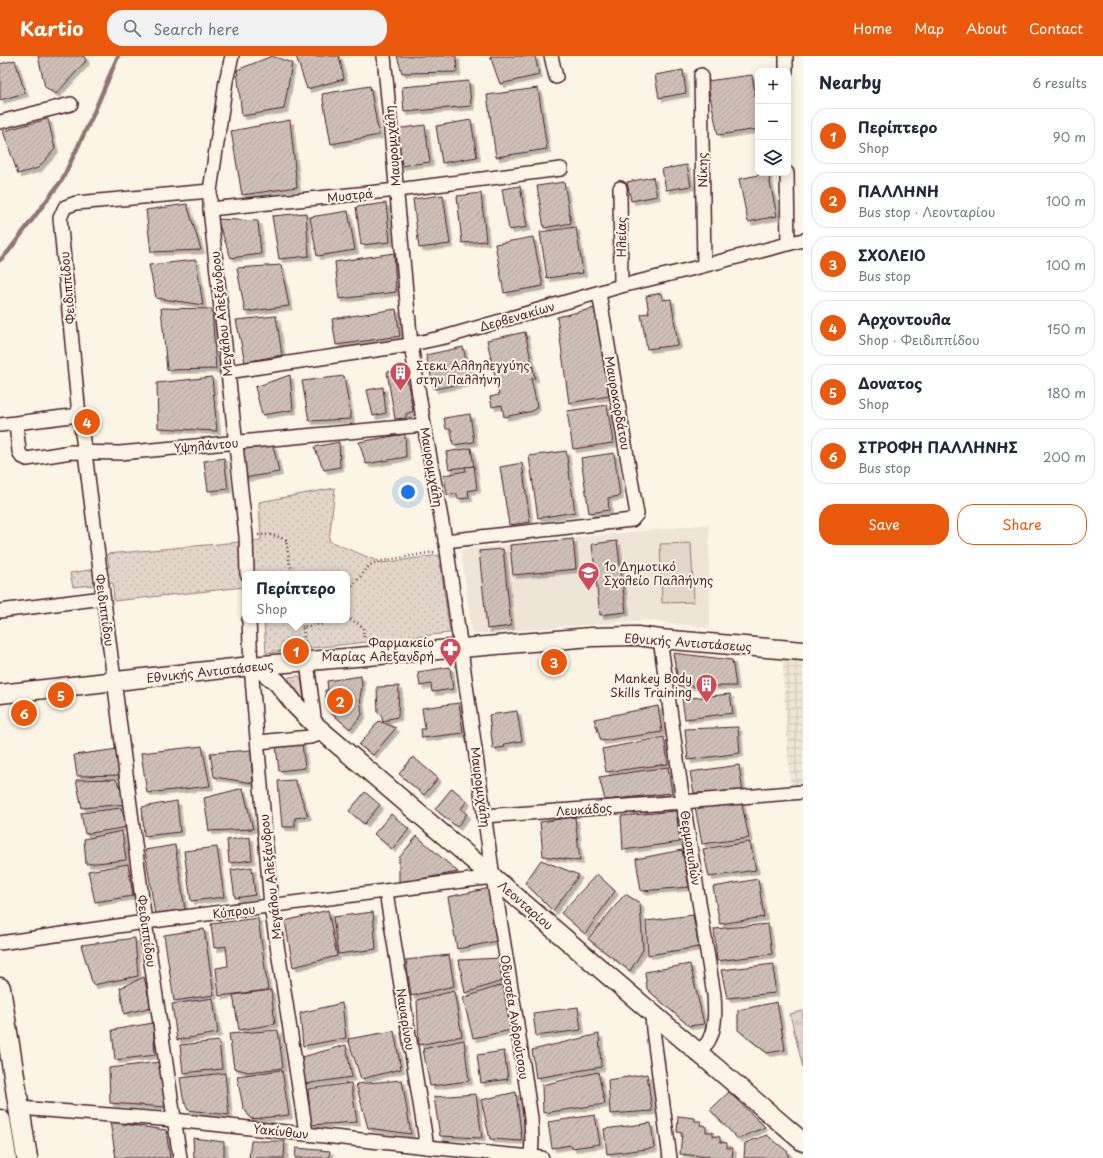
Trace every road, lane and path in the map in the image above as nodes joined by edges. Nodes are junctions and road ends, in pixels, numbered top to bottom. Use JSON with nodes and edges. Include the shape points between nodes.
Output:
{"nodes":[{"id":1,"x":232,"y":56,"type":"edge"},
{"id":2,"x":384,"y":56,"type":"edge"},
{"id":3,"x":551,"y":56,"type":"edge"},
{"id":4,"x":786,"y":56,"type":"edge"},
{"id":5,"x":786,"y":68,"type":"edge"},
{"id":6,"x":701,"y":75,"type":"dead end"},
{"id":7,"x":556,"y":77,"type":"dead end"},
{"id":8,"x":71,"y":104,"type":"dead end"},
{"id":9,"x":0,"y":122,"type":"edge"},
{"id":10,"x":561,"y":169,"type":"dead end"},
{"id":11,"x":787,"y":176,"type":"edge"},
{"id":12,"x":620,"y":188,"type":"dead end"},
{"id":13,"x":397,"y":190,"type":"junction"},
{"id":14,"x":210,"y":191,"type":"junction"},
{"id":15,"x":210,"y":209,"type":"junction"},
{"id":16,"x":803,"y":240,"type":"edge"},
{"id":17,"x":788,"y":244,"type":"junction"},
{"id":18,"x":704,"y":265,"type":"junction"},
{"id":19,"x":621,"y":286,"type":"junction"},
{"id":20,"x":599,"y":293,"type":"junction"},
{"id":21,"x":411,"y":345,"type":"junction"},
{"id":22,"x":227,"y":372,"type":"junction"},
{"id":23,"x":79,"y":415,"type":"junction"},
{"id":24,"x":16,"y":424,"type":"junction"},
{"id":25,"x":0,"y":425,"type":"edge"},
{"id":26,"x":424,"y":426,"type":"junction"},
{"id":27,"x":235,"y":443,"type":"junction"},
{"id":28,"x":85,"y":453,"type":"junction"},
{"id":29,"x":246,"y":536,"type":"junction"},
{"id":30,"x":446,"y":545,"type":"junction"},
{"id":31,"x":247,"y":571,"type":"edge"},
{"id":32,"x":294,"y":571,"type":"edge"},
{"id":33,"x":350,"y":588,"type":"edge"},
{"id":34,"x":103,"y":598,"type":"junction"},
{"id":35,"x":0,"y":611,"type":"edge"},
{"id":36,"x":350,"y":619,"type":"edge"},
{"id":37,"x":249,"y":623,"type":"edge"},
{"id":38,"x":300,"y":623,"type":"edge"},
{"id":39,"x":323,"y":623,"type":"edge"},
{"id":40,"x":303,"y":627,"type":"junction"},
{"id":41,"x":660,"y":639,"type":"junction"},
{"id":42,"x":461,"y":649,"type":"junction"},
{"id":43,"x":803,"y":650,"type":"edge"},
{"id":44,"x":366,"y":657,"type":"junction"},
{"id":45,"x":307,"y":662,"type":"junction"},
{"id":46,"x":251,"y":666,"type":"junction"},
{"id":47,"x":115,"y":680,"type":"junction"},
{"id":48,"x":0,"y":694,"type":"edge"},
{"id":49,"x":319,"y":729,"type":"junction"},
{"id":50,"x":258,"y":742,"type":"junction"},
{"id":51,"x":803,"y":792,"type":"edge"},
{"id":52,"x":683,"y":802,"type":"junction"},
{"id":53,"x":484,"y":816,"type":"junction"},
{"id":54,"x":493,"y":877,"type":"junction"},
{"id":55,"x":386,"y":892,"type":"junction"},
{"id":56,"x":504,"y":897,"type":"junction"},
{"id":57,"x":271,"y":906,"type":"junction"},
{"id":58,"x":145,"y":922,"type":"junction"},
{"id":59,"x":0,"y":943,"type":"edge"},
{"id":60,"x":0,"y":988,"type":"edge"},
{"id":61,"x":652,"y":1013,"type":"junction"},
{"id":62,"x":698,"y":1052,"type":"junction"},
{"id":63,"x":19,"y":1108,"type":"junction"},
{"id":64,"x":0,"y":1120,"type":"edge"},
{"id":65,"x":174,"y":1120,"type":"junction"},
{"id":66,"x":306,"y":1133,"type":"junction"},
{"id":67,"x":803,"y":1142,"type":"edge"},
{"id":68,"x":427,"y":1147,"type":"junction"},
{"id":69,"x":6,"y":1158,"type":"edge"},
{"id":70,"x":27,"y":1158,"type":"edge"},
{"id":71,"x":180,"y":1158,"type":"edge"},
{"id":72,"x":535,"y":1158,"type":"edge"},
{"id":73,"x":670,"y":1158,"type":"edge"}],
"edges":[{"from":1,"to":14,"type":"street","name":"Μεγάλου Αλεξάνδρου"},
{"from":2,"to":13,"type":"street","name":"Μαυρομιχάλη"},
{"from":3,"to":7,"type":"street"},
{"from":4,"to":5,"type":"street"},
{"from":6,"to":18,"type":"street","name":"Νίκης"},
{"from":8,"to":9,"type":"street"},
{"from":10,"to":13,"type":"street","name":"Μυστρά"},
{"from":11,"to":17,"type":"street"},
{"from":12,"to":19,"type":"street","name":"Ηλείας"},
{"from":13,"to":15,"type":"street","name":"Μυστρά"},
{"from":13,"to":21,"type":"street","name":"Μαυρομιχάλη"},
{"from":14,"to":15,"type":"street","name":"Μεγάλου Αλεξάνδρου"},
{"from":14,"to":23,"type":"street","name":"Φειδιππίδου","via":[[76,203],[65,207],[60,218]]},
{"from":15,"to":22,"type":"street","name":"Μεγάλου Αλεξάνδρου"},
{"from":16,"to":17,"type":"street","name":"Δερβενακίων"},
{"from":17,"to":18,"type":"street","name":"Δερβενακίων"},
{"from":18,"to":19,"type":"street","name":"Δερβενακίων"},
{"from":19,"to":20,"type":"street","name":"Δερβενακίων"},
{"from":20,"to":21,"type":"street","name":"Δερβενακίων"},
{"from":20,"to":30,"type":"street","name":"Μαυροκορδάτου","via":[[637,514],[632,520]]},
{"from":21,"to":22,"type":"street","name":"Δερβενακίων"},
{"from":21,"to":26,"type":"street","name":"Μαυρομιχάλη"},
{"from":22,"to":27,"type":"street","name":"Μεγάλου Αλεξάνδρου"},
{"from":23,"to":24,"type":"street"},
{"from":23,"to":28,"type":"street","name":"Φειδιππίδου"},
{"from":24,"to":25,"type":"street"},
{"from":24,"to":28,"type":"street","name":"Υψηλάντου","via":[[21,456],[27,458],[71,452]]},
{"from":26,"to":27,"type":"street","name":"Υψηλάντου"},
{"from":26,"to":30,"type":"street","name":"Μαυρομιχάλη"},
{"from":27,"to":28,"type":"street","name":"Υψηλάντου","via":[[120,453]]},
{"from":27,"to":29,"type":"street","name":"Μεγάλου Αλεξάνδρου"},
{"from":28,"to":34,"type":"street","name":"Φειδιππίδου"},
{"from":29,"to":31,"type":"street","name":"Μεγάλου Αλεξάνδρου"},
{"from":29,"to":32,"type":"path","via":[[269,534],[286,540],[290,566]]},
{"from":30,"to":33,"type":"path","via":[[376,562],[370,565]]},
{"from":30,"to":42,"type":"street","name":"Μαυρομιχάλη"},
{"from":34,"to":35,"type":"street"},
{"from":34,"to":47,"type":"street","name":"Φειδιππίδου"},
{"from":36,"to":44,"type":"path","via":[[364,627]]},
{"from":37,"to":46,"type":"street","name":"Μεγάλου Αλεξάνδρου"},
{"from":38,"to":40,"type":"path"},
{"from":39,"to":40,"type":"path"},
{"from":40,"to":45,"type":"path"},
{"from":41,"to":42,"type":"main road","name":"Εθνικής Αντιστάσεως","via":[[637,636],[591,637]]},
{"from":41,"to":43,"type":"main road","name":"Εθνικής Αντιστάσεως"},
{"from":41,"to":52,"type":"street","name":"Θερμοπυλών"},
{"from":42,"to":44,"type":"main road","name":"Εθνικής Αντιστάσεως"},
{"from":42,"to":53,"type":"street","name":"Μαυρομιχάλη"},
{"from":44,"to":45,"type":"main road","name":"Εθνικής Αντιστάσεως"},
{"from":45,"to":46,"type":"main road","name":"Εθνικής Αντιστάσεως"},
{"from":45,"to":49,"type":"street"},
{"from":46,"to":47,"type":"main road","name":"Εθνικής Αντιστάσεως"},
{"from":46,"to":49,"type":"main road","name":"Λεονταρίου","via":[[263,671],[276,682]]},
{"from":46,"to":50,"type":"street","name":"Μεγάλου Αλεξάνδρου"},
{"from":47,"to":48,"type":"main road","name":"Εθνικής Αντιστάσεως"},
{"from":47,"to":58,"type":"street","name":"Φειδιππίδου"},
{"from":49,"to":50,"type":"street","via":[[310,737]]},
{"from":49,"to":54,"type":"main road","name":"Λεονταρίου"},
{"from":50,"to":57,"type":"street","name":"Μεγάλου Αλεξάνδρου"},
{"from":51,"to":52,"type":"street","name":"Λευκάδος"},
{"from":52,"to":53,"type":"street","name":"Λευκάδος"},
{"from":52,"to":62,"type":"street","name":"Θερμοπυλών","via":[[715,1006],[714,1024],[709,1041]]},
{"from":53,"to":54,"type":"street","name":"Μαυρομιχάλη"},
{"from":54,"to":55,"type":"street","name":"Κύπρου"},
{"from":54,"to":56,"type":"main road","name":"Λεονταρίου"},
{"from":55,"to":57,"type":"street","name":"Κύπρου"},
{"from":55,"to":68,"type":"street","name":"Ναυαρίνου"},
{"from":56,"to":61,"type":"main road","name":"Λεονταρίου"},
{"from":56,"to":72,"type":"street","name":"Οδυσσέα Ανδρούτσου"},
{"from":57,"to":58,"type":"street","name":"Κύπρου"},
{"from":57,"to":66,"type":"street","name":"Μεγάλου Αλεξάνδρου"},
{"from":58,"to":59,"type":"street","name":"Κύπρου"},
{"from":58,"to":65,"type":"street","name":"Φειδιππίδου"},
{"from":60,"to":63,"type":"main road"},
{"from":61,"to":62,"type":"main road","name":"Λεονταρίου"},
{"from":61,"to":73,"type":"street"},
{"from":62,"to":67,"type":"main road","name":"Λεονταρίου"},
{"from":63,"to":65,"type":"street","name":"Υακίνθων"},
{"from":63,"to":70,"type":"main road"},
{"from":64,"to":69,"type":"main road"},
{"from":65,"to":66,"type":"street","name":"Υακίνθων"},
{"from":65,"to":71,"type":"street","name":"Φειδιππίδου"},
{"from":66,"to":68,"type":"street","name":"Υακίνθων"},
{"from":68,"to":72,"type":"street","name":"Υακίνθων"}]}
